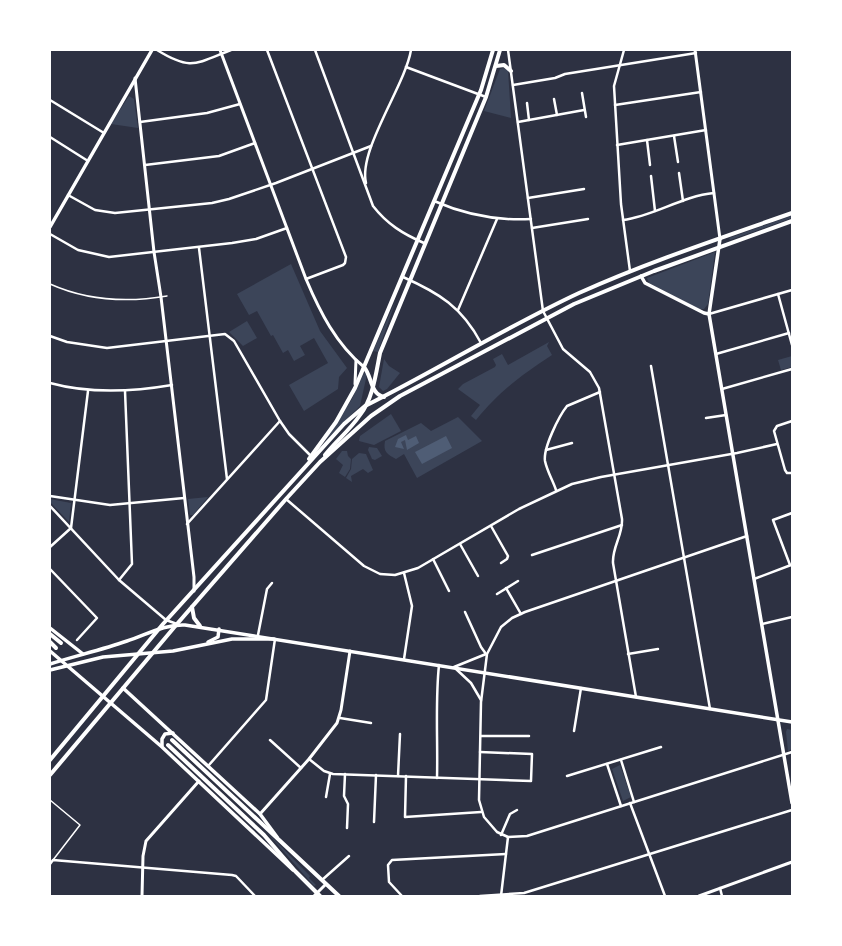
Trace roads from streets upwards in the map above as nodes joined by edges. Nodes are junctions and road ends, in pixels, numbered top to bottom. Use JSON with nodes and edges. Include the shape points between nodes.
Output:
{"nodes":[{"id":1,"x":152,"y":50,"type":"edge"},
{"id":2,"x":156,"y":50,"type":"edge"},
{"id":3,"x":231,"y":50,"type":"edge"},
{"id":4,"x":267,"y":50,"type":"edge"},
{"id":5,"x":315,"y":50,"type":"edge"},
{"id":6,"x":411,"y":50,"type":"edge"},
{"id":7,"x":493,"y":50,"type":"edge"},
{"id":8,"x":500,"y":50,"type":"edge"},
{"id":9,"x":508,"y":50,"type":"edge"},
{"id":10,"x":624,"y":50,"type":"edge"},
{"id":11,"x":221,"y":52,"type":"edge"},
{"id":12,"x":695,"y":52,"type":"edge"},
{"id":13,"x":496,"y":66,"type":"junction"},
{"id":14,"x":619,"y":66,"type":"junction"},
{"id":15,"x":406,"y":67,"type":"junction"},
{"id":16,"x":511,"y":71,"type":"junction"},
{"id":17,"x":136,"y":78,"type":"junction"},
{"id":18,"x":513,"y":85,"type":"junction"},
{"id":19,"x":701,"y":92,"type":"junction"},
{"id":20,"x":582,"y":93,"type":"dead end"},
{"id":21,"x":479,"y":94,"type":"junction"},
{"id":22,"x":486,"y":97,"type":"junction"},
{"id":23,"x":554,"y":99,"type":"dead end"},
{"id":24,"x":50,"y":100,"type":"edge"},
{"id":25,"x":240,"y":104,"type":"junction"},
{"id":26,"x":527,"y":104,"type":"dead end"},
{"id":27,"x":615,"y":105,"type":"junction"},
{"id":28,"x":584,"y":110,"type":"junction"},
{"id":29,"x":557,"y":115,"type":"junction"},
{"id":30,"x":586,"y":117,"type":"dead end"},
{"id":31,"x":530,"y":120,"type":"junction"},
{"id":32,"x":140,"y":122,"type":"junction"},
{"id":33,"x":518,"y":122,"type":"junction"},
{"id":34,"x":706,"y":130,"type":"junction"},
{"id":35,"x":104,"y":133,"type":"junction"},
{"id":36,"x":674,"y":136,"type":"junction"},
{"id":37,"x":50,"y":137,"type":"edge"},
{"id":38,"x":647,"y":140,"type":"junction"},
{"id":39,"x":255,"y":143,"type":"junction"},
{"id":40,"x":617,"y":145,"type":"junction"},
{"id":41,"x":372,"y":146,"type":"junction"},
{"id":42,"x":352,"y":154,"type":"junction"},
{"id":43,"x":88,"y":160,"type":"junction"},
{"id":44,"x":678,"y":162,"type":"dead end"},
{"id":45,"x":145,"y":165,"type":"junction"},
{"id":46,"x":650,"y":165,"type":"dead end"},
{"id":47,"x":313,"y":170,"type":"junction"},
{"id":48,"x":679,"y":173,"type":"dead end"},
{"id":49,"x":651,"y":176,"type":"dead end"},
{"id":50,"x":271,"y":185,"type":"junction"},
{"id":51,"x":584,"y":189,"type":"dead end"},
{"id":52,"x":714,"y":193,"type":"junction"},
{"id":53,"x":68,"y":195,"type":"junction"},
{"id":54,"x":369,"y":197,"type":"junction"},
{"id":55,"x":528,"y":198,"type":"junction"},
{"id":56,"x":434,"y":201,"type":"junction"},
{"id":57,"x":683,"y":201,"type":"junction"},
{"id":58,"x":440,"y":204,"type":"junction"},
{"id":59,"x":149,"y":211,"type":"junction"},
{"id":60,"x":655,"y":211,"type":"junction"},
{"id":61,"x":792,"y":213,"type":"edge"},
{"id":62,"x":497,"y":219,"type":"junction"},
{"id":63,"x":531,"y":219,"type":"junction"},
{"id":64,"x":588,"y":219,"type":"dead end"},
{"id":65,"x":623,"y":220,"type":"junction"},
{"id":66,"x":792,"y":221,"type":"edge"},
{"id":67,"x":50,"y":227,"type":"edge"},
{"id":68,"x":287,"y":228,"type":"junction"},
{"id":69,"x":532,"y":228,"type":"junction"},
{"id":70,"x":50,"y":234,"type":"edge"},
{"id":71,"x":720,"y":239,"type":"junction"},
{"id":72,"x":417,"y":240,"type":"junction"},
{"id":73,"x":424,"y":243,"type":"junction"},
{"id":74,"x":198,"y":248,"type":"junction"},
{"id":75,"x":719,"y":248,"type":"junction"},
{"id":76,"x":154,"y":252,"type":"junction"},
{"id":77,"x":649,"y":264,"type":"junction"},
{"id":78,"x":630,"y":272,"type":"junction"},
{"id":79,"x":641,"y":276,"type":"junction"},
{"id":80,"x":403,"y":277,"type":"junction"},
{"id":81,"x":306,"y":279,"type":"junction"},
{"id":82,"x":410,"y":280,"type":"junction"},
{"id":83,"x":792,"y":290,"type":"edge"},
{"id":84,"x":778,"y":294,"type":"junction"},
{"id":85,"x":458,"y":310,"type":"junction"},
{"id":86,"x":543,"y":311,"type":"junction"},
{"id":87,"x":709,"y":314,"type":"junction"},
{"id":88,"x":546,"y":318,"type":"junction"},
{"id":89,"x":789,"y":333,"type":"junction"},
{"id":90,"x":50,"y":336,"type":"edge"},
{"id":91,"x":210,"y":337,"type":"junction"},
{"id":92,"x":166,"y":341,"type":"junction"},
{"id":93,"x":481,"y":344,"type":"junction"},
{"id":94,"x":792,"y":345,"type":"edge"},
{"id":95,"x":716,"y":354,"type":"junction"},
{"id":96,"x":356,"y":360,"type":"junction"},
{"id":97,"x":652,"y":366,"type":"dead end"},
{"id":98,"x":364,"y":367,"type":"junction"},
{"id":99,"x":792,"y":369,"type":"edge"},
{"id":100,"x":50,"y":384,"type":"edge"},
{"id":101,"x":172,"y":385,"type":"junction"},
{"id":102,"x":372,"y":387,"type":"junction"},
{"id":103,"x":355,"y":388,"type":"junction"},
{"id":104,"x":722,"y":389,"type":"junction"},
{"id":105,"x":88,"y":391,"type":"junction"},
{"id":106,"x":125,"y":391,"type":"junction"},
{"id":107,"x":600,"y":392,"type":"junction"},
{"id":108,"x":384,"y":397,"type":"junction"},
{"id":109,"x":365,"y":406,"type":"junction"},
{"id":110,"x":726,"y":415,"type":"junction"},
{"id":111,"x":706,"y":418,"type":"dead end"},
{"id":112,"x":280,"y":421,"type":"junction"},
{"id":113,"x":792,"y":421,"type":"edge"},
{"id":114,"x":572,"y":443,"type":"dead end"},
{"id":115,"x":777,"y":444,"type":"junction"},
{"id":116,"x":546,"y":450,"type":"junction"},
{"id":117,"x":732,"y":454,"type":"junction"},
{"id":118,"x":312,"y":456,"type":"junction"},
{"id":119,"x":320,"y":462,"type":"junction"},
{"id":120,"x":668,"y":465,"type":"junction"},
{"id":121,"x":303,"y":470,"type":"junction"},
{"id":122,"x":792,"y":473,"type":"edge"},
{"id":123,"x":614,"y":475,"type":"junction"},
{"id":124,"x":227,"y":479,"type":"junction"},
{"id":125,"x":556,"y":490,"type":"junction"},
{"id":126,"x":50,"y":496,"type":"edge"},
{"id":127,"x":184,"y":498,"type":"junction"},
{"id":128,"x":286,"y":499,"type":"junction"},
{"id":129,"x":74,"y":500,"type":"junction"},
{"id":130,"x":129,"y":503,"type":"junction"},
{"id":131,"x":50,"y":506,"type":"edge"},
{"id":132,"x":792,"y":513,"type":"edge"},
{"id":133,"x":187,"y":524,"type":"junction"},
{"id":134,"x":622,"y":525,"type":"junction"},
{"id":135,"x":491,"y":526,"type":"junction"},
{"id":136,"x":70,"y":528,"type":"junction"},
{"id":137,"x":746,"y":536,"type":"junction"},
{"id":138,"x":460,"y":544,"type":"junction"},
{"id":139,"x":50,"y":547,"type":"edge"},
{"id":140,"x":532,"y":555,"type":"dead end"},
{"id":141,"x":684,"y":557,"type":"junction"},
{"id":142,"x":433,"y":559,"type":"junction"},
{"id":143,"x":501,"y":563,"type":"dead end"},
{"id":144,"x":791,"y":564,"type":"edge"},
{"id":145,"x":50,"y":569,"type":"edge"},
{"id":146,"x":404,"y":573,"type":"junction"},
{"id":147,"x":478,"y":576,"type":"dead end"},
{"id":148,"x":754,"y":579,"type":"junction"},
{"id":149,"x":119,"y":580,"type":"junction"},
{"id":150,"x":616,"y":580,"type":"junction"},
{"id":151,"x":518,"y":581,"type":"dead end"},
{"id":152,"x":272,"y":583,"type":"dead end"},
{"id":153,"x":506,"y":588,"type":"junction"},
{"id":154,"x":194,"y":591,"type":"junction"},
{"id":155,"x":448,"y":592,"type":"dead end"},
{"id":156,"x":497,"y":594,"type":"dead end"},
{"id":157,"x":192,"y":607,"type":"junction"},
{"id":158,"x":465,"y":612,"type":"dead end"},
{"id":159,"x":520,"y":614,"type":"junction"},
{"id":160,"x":792,"y":617,"type":"edge"},
{"id":161,"x":166,"y":620,"type":"junction"},
{"id":162,"x":177,"y":624,"type":"junction"},
{"id":163,"x":762,"y":624,"type":"junction"},
{"id":164,"x":200,"y":626,"type":"junction"},
{"id":165,"x":50,"y":628,"type":"edge"},
{"id":166,"x":158,"y":629,"type":"junction"},
{"id":167,"x":218,"y":629,"type":"junction"},
{"id":168,"x":50,"y":634,"type":"edge"},
{"id":169,"x":258,"y":635,"type":"junction"},
{"id":170,"x":275,"y":639,"type":"junction"},
{"id":171,"x":77,"y":640,"type":"dead end"},
{"id":172,"x":50,"y":642,"type":"edge"},
{"id":173,"x":61,"y":643,"type":"dead end"},
{"id":174,"x":201,"y":646,"type":"junction"},
{"id":175,"x":56,"y":648,"type":"dead end"},
{"id":176,"x":658,"y":649,"type":"dead end"},
{"id":177,"x":50,"y":651,"type":"edge"},
{"id":178,"x":350,"y":651,"type":"junction"},
{"id":179,"x":153,"y":652,"type":"junction"},
{"id":180,"x":83,"y":654,"type":"junction"},
{"id":181,"x":137,"y":654,"type":"junction"},
{"id":182,"x":487,"y":654,"type":"junction"},
{"id":183,"x":628,"y":654,"type":"junction"},
{"id":184,"x":62,"y":660,"type":"junction"},
{"id":185,"x":404,"y":660,"type":"junction"},
{"id":186,"x":50,"y":664,"type":"edge"},
{"id":187,"x":68,"y":665,"type":"junction"},
{"id":188,"x":439,"y":665,"type":"junction"},
{"id":189,"x":454,"y":667,"type":"junction"},
{"id":190,"x":50,"y":670,"type":"edge"},
{"id":191,"x":484,"y":672,"type":"junction"},
{"id":192,"x":123,"y":688,"type":"junction"},
{"id":193,"x":581,"y":688,"type":"junction"},
{"id":194,"x":103,"y":695,"type":"junction"},
{"id":195,"x":636,"y":697,"type":"junction"},
{"id":196,"x":111,"y":702,"type":"junction"},
{"id":197,"x":481,"y":702,"type":"junction"},
{"id":198,"x":710,"y":709,"type":"junction"},
{"id":199,"x":340,"y":718,"type":"junction"},
{"id":200,"x":779,"y":720,"type":"junction"},
{"id":201,"x":792,"y":722,"type":"edge"},
{"id":202,"x":371,"y":723,"type":"dead end"},
{"id":203,"x":574,"y":731,"type":"dead end"},
{"id":204,"x":174,"y":734,"type":"junction"},
{"id":205,"x":400,"y":734,"type":"dead end"},
{"id":206,"x":481,"y":736,"type":"junction"},
{"id":207,"x":529,"y":736,"type":"dead end"},
{"id":208,"x":172,"y":740,"type":"dead end"},
{"id":209,"x":270,"y":740,"type":"dead end"},
{"id":210,"x":168,"y":745,"type":"dead end"},
{"id":211,"x":162,"y":747,"type":"junction"},
{"id":212,"x":661,"y":747,"type":"dead end"},
{"id":213,"x":480,"y":752,"type":"junction"},
{"id":214,"x":792,"y":752,"type":"edge"},
{"id":215,"x":785,"y":755,"type":"junction"},
{"id":216,"x":50,"y":759,"type":"edge"},
{"id":217,"x":309,"y":759,"type":"junction"},
{"id":218,"x":621,"y":760,"type":"junction"},
{"id":219,"x":607,"y":764,"type":"junction"},
{"id":220,"x":209,"y":766,"type":"junction"},
{"id":221,"x":302,"y":768,"type":"junction"},
{"id":222,"x":330,"y":774,"type":"junction"},
{"id":223,"x":345,"y":774,"type":"junction"},
{"id":224,"x":50,"y":775,"type":"edge"},
{"id":225,"x":376,"y":775,"type":"junction"},
{"id":226,"x":398,"y":776,"type":"junction"},
{"id":227,"x":406,"y":776,"type":"junction"},
{"id":228,"x":567,"y":776,"type":"dead end"},
{"id":229,"x":437,"y":778,"type":"junction"},
{"id":230,"x":479,"y":779,"type":"junction"},
{"id":231,"x":199,"y":781,"type":"junction"},
{"id":232,"x":326,"y":797,"type":"dead end"},
{"id":233,"x":634,"y":802,"type":"junction"},
{"id":234,"x":630,"y":803,"type":"junction"},
{"id":235,"x":792,"y":803,"type":"edge"},
{"id":236,"x":621,"y":806,"type":"junction"},
{"id":237,"x":517,"y":810,"type":"dead end"},
{"id":238,"x":792,"y":810,"type":"edge"},
{"id":239,"x":481,"y":812,"type":"junction"},
{"id":240,"x":260,"y":814,"type":"junction"},
{"id":241,"x":374,"y":822,"type":"dead end"},
{"id":242,"x":347,"y":828,"type":"dead end"},
{"id":243,"x":501,"y":834,"type":"junction"},
{"id":244,"x":508,"y":837,"type":"junction"},
{"id":245,"x":278,"y":838,"type":"junction"},
{"id":246,"x":506,"y":854,"type":"junction"},
{"id":247,"x":650,"y":854,"type":"junction"},
{"id":248,"x":349,"y":856,"type":"dead end"},
{"id":249,"x":792,"y":862,"type":"edge"},
{"id":250,"x":50,"y":864,"type":"edge"},
{"id":251,"x":143,"y":867,"type":"junction"},
{"id":252,"x":295,"y":871,"type":"junction"},
{"id":253,"x":322,"y":880,"type":"junction"},
{"id":254,"x":326,"y":884,"type":"junction"},
{"id":255,"x":720,"y":888,"type":"junction"},
{"id":256,"x":317,"y":895,"type":"edge"},
{"id":257,"x":502,"y":895,"type":"edge"},
{"id":258,"x":142,"y":896,"type":"edge"},
{"id":259,"x":254,"y":896,"type":"edge"},
{"id":260,"x":339,"y":896,"type":"edge"},
{"id":261,"x":402,"y":896,"type":"edge"},
{"id":262,"x":480,"y":896,"type":"edge"},
{"id":263,"x":666,"y":896,"type":"edge"},
{"id":264,"x":699,"y":896,"type":"edge"},
{"id":265,"x":722,"y":896,"type":"edge"}],
"edges":[{"from":1,"to":17,"type":"main road"},
{"from":2,"to":11,"type":"street","via":[[186,64],[198,63]]},
{"from":3,"to":11,"type":"street"},
{"from":4,"to":47,"type":"street"},
{"from":5,"to":42,"type":"street"},
{"from":6,"to":15,"type":"street"},
{"from":7,"to":21,"type":"main road"},
{"from":8,"to":13,"type":"main road"},
{"from":9,"to":16,"type":"street"},
{"from":10,"to":14,"type":"street"},
{"from":11,"to":25,"type":"street"},
{"from":12,"to":14,"type":"street"},
{"from":12,"to":19,"type":"street"},
{"from":13,"to":16,"type":"main road","via":[[504,64]]},
{"from":13,"to":22,"type":"main road"},
{"from":14,"to":18,"type":"street"},
{"from":14,"to":27,"type":"street","via":[[614,83]]},
{"from":15,"to":21,"type":"street"},
{"from":15,"to":41,"type":"street"},
{"from":16,"to":18,"type":"street"},
{"from":17,"to":32,"type":"street"},
{"from":17,"to":35,"type":"main road"},
{"from":18,"to":33,"type":"street"},
{"from":19,"to":27,"type":"street"},
{"from":19,"to":34,"type":"street"},
{"from":20,"to":28,"type":"street"},
{"from":21,"to":22,"type":"street"},
{"from":21,"to":56,"type":"main road"},
{"from":22,"to":58,"type":"main road"},
{"from":23,"to":29,"type":"street"},
{"from":24,"to":35,"type":"street"},
{"from":25,"to":32,"type":"street","via":[[207,113]]},
{"from":25,"to":39,"type":"street"},
{"from":26,"to":31,"type":"street"},
{"from":27,"to":40,"type":"street"},
{"from":28,"to":29,"type":"street"},
{"from":28,"to":30,"type":"street"},
{"from":29,"to":31,"type":"street"},
{"from":31,"to":33,"type":"street"},
{"from":32,"to":45,"type":"street"},
{"from":33,"to":55,"type":"street"},
{"from":34,"to":36,"type":"street"},
{"from":34,"to":52,"type":"street"},
{"from":35,"to":43,"type":"main road"},
{"from":36,"to":38,"type":"street"},
{"from":36,"to":44,"type":"street"},
{"from":37,"to":43,"type":"street"},
{"from":38,"to":40,"type":"street"},
{"from":38,"to":46,"type":"street"},
{"from":39,"to":45,"type":"street","via":[[219,156]]},
{"from":39,"to":50,"type":"street"},
{"from":40,"to":65,"type":"street"},
{"from":41,"to":42,"type":"street"},
{"from":41,"to":54,"type":"street","via":[[365,172]]},
{"from":42,"to":47,"type":"street"},
{"from":42,"to":54,"type":"street"},
{"from":43,"to":53,"type":"main road"},
{"from":45,"to":59,"type":"street"},
{"from":47,"to":50,"type":"street"},
{"from":47,"to":81,"type":"street","via":[[346,261],[343,266]]},
{"from":48,"to":57,"type":"street"},
{"from":49,"to":60,"type":"street"},
{"from":50,"to":59,"type":"street","via":[[220,201]]},
{"from":50,"to":68,"type":"street"},
{"from":51,"to":55,"type":"street"},
{"from":52,"to":57,"type":"street"},
{"from":52,"to":71,"type":"street"},
{"from":53,"to":59,"type":"street","via":[[104,212]]},
{"from":53,"to":67,"type":"main road"},
{"from":54,"to":72,"type":"street","via":[[388,224]]},
{"from":55,"to":63,"type":"street"},
{"from":56,"to":58,"type":"street"},
{"from":56,"to":72,"type":"main road"},
{"from":57,"to":60,"type":"street"},
{"from":58,"to":62,"type":"street","via":[[469,214]]},
{"from":58,"to":73,"type":"main road"},
{"from":59,"to":76,"type":"street"},
{"from":60,"to":65,"type":"street"},
{"from":61,"to":71,"type":"main road"},
{"from":62,"to":63,"type":"street"},
{"from":62,"to":85,"type":"street"},
{"from":63,"to":69,"type":"street"},
{"from":64,"to":69,"type":"street"},
{"from":65,"to":78,"type":"street"},
{"from":66,"to":75,"type":"main road"},
{"from":68,"to":74,"type":"street","via":[[256,239]]},
{"from":68,"to":81,"type":"street"},
{"from":69,"to":86,"type":"street"},
{"from":70,"to":76,"type":"street","via":[[78,250],[101,256]]},
{"from":71,"to":75,"type":"main road"},
{"from":71,"to":77,"type":"main road"},
{"from":72,"to":73,"type":"street"},
{"from":72,"to":80,"type":"main road"},
{"from":73,"to":82,"type":"main road"},
{"from":74,"to":76,"type":"street"},
{"from":74,"to":91,"type":"street"},
{"from":75,"to":79,"type":"main road"},
{"from":75,"to":87,"type":"main road"},
{"from":76,"to":92,"type":"street"},
{"from":77,"to":78,"type":"main road"},
{"from":77,"to":79,"type":"main road"},
{"from":78,"to":86,"type":"main road"},
{"from":79,"to":87,"type":"main road","via":[[645,283]]},
{"from":79,"to":88,"type":"main road"},
{"from":80,"to":82,"type":"street"},
{"from":80,"to":98,"type":"main road"},
{"from":81,"to":96,"type":"street","via":[[327,324]]},
{"from":82,"to":85,"type":"street"},
{"from":82,"to":102,"type":"main road","via":[[380,354]]},
{"from":83,"to":84,"type":"street"},
{"from":84,"to":87,"type":"street"},
{"from":84,"to":89,"type":"street"},
{"from":85,"to":93,"type":"street"},
{"from":86,"to":88,"type":"street"},
{"from":86,"to":93,"type":"main road"},
{"from":87,"to":95,"type":"main road"},
{"from":88,"to":107,"type":"street","via":[[563,349],[590,372]]},
{"from":88,"to":119,"type":"main road","via":[[400,396],[362,423]]},
{"from":89,"to":94,"type":"street"},
{"from":89,"to":95,"type":"street"},
{"from":90,"to":92,"type":"street","via":[[67,342],[107,348]]},
{"from":91,"to":92,"type":"street"},
{"from":91,"to":112,"type":"street","via":[[225,334],[230,337]]},
{"from":91,"to":124,"type":"street"},
{"from":92,"to":101,"type":"street"},
{"from":93,"to":108,"type":"main road"},
{"from":95,"to":104,"type":"main road"},
{"from":96,"to":98,"type":"street"},
{"from":96,"to":103,"type":"street"},
{"from":97,"to":120,"type":"street"},
{"from":98,"to":102,"type":"main road"},
{"from":98,"to":103,"type":"main road"},
{"from":99,"to":104,"type":"street"},
{"from":100,"to":105,"type":"street"},
{"from":101,"to":106,"type":"street"},
{"from":101,"to":127,"type":"street"},
{"from":102,"to":108,"type":"main road"},
{"from":102,"to":109,"type":"main road"},
{"from":103,"to":118,"type":"main road","via":[[336,422]]},
{"from":104,"to":110,"type":"main road"},
{"from":105,"to":106,"type":"street"},
{"from":105,"to":129,"type":"street"},
{"from":106,"to":130,"type":"street"},
{"from":107,"to":116,"type":"street","via":[[567,406]]},
{"from":107,"to":123,"type":"street"},
{"from":108,"to":109,"type":"main road"},
{"from":109,"to":119,"type":"main road","via":[[360,416]]},
{"from":109,"to":121,"type":"main road","via":[[344,424]]},
{"from":110,"to":111,"type":"street"},
{"from":110,"to":117,"type":"main road"},
{"from":112,"to":118,"type":"street","via":[[289,434]]},
{"from":112,"to":124,"type":"street"},
{"from":113,"to":115,"type":"street","via":[[776,427],[774,431]]},
{"from":114,"to":116,"type":"street"},
{"from":115,"to":117,"type":"street"},
{"from":115,"to":122,"type":"street","via":[[785,470]]},
{"from":116,"to":125,"type":"street","via":[[546,464]]},
{"from":117,"to":120,"type":"street"},
{"from":117,"to":137,"type":"main road"},
{"from":118,"to":121,"type":"main road"},
{"from":119,"to":128,"type":"main road"},
{"from":120,"to":123,"type":"street"},
{"from":120,"to":141,"type":"street"},
{"from":121,"to":154,"type":"main road"},
{"from":123,"to":125,"type":"street"},
{"from":123,"to":134,"type":"street"},
{"from":124,"to":133,"type":"street"},
{"from":125,"to":135,"type":"street"},
{"from":126,"to":129,"type":"street"},
{"from":127,"to":130,"type":"street"},
{"from":127,"to":133,"type":"street"},
{"from":128,"to":146,"type":"street","via":[[368,568],[385,574]]},
{"from":128,"to":157,"type":"main road"},
{"from":129,"to":130,"type":"street","via":[[110,505]]},
{"from":129,"to":136,"type":"street"},
{"from":130,"to":149,"type":"street","via":[[132,564]]},
{"from":131,"to":136,"type":"street"},
{"from":132,"to":144,"type":"street","via":[[773,520]]},
{"from":133,"to":154,"type":"street"},
{"from":134,"to":140,"type":"street"},
{"from":134,"to":150,"type":"street","via":[[613,554]]},
{"from":135,"to":138,"type":"street"},
{"from":135,"to":143,"type":"street","via":[[508,556]]},
{"from":136,"to":139,"type":"street"},
{"from":136,"to":149,"type":"street"},
{"from":137,"to":141,"type":"street"},
{"from":137,"to":148,"type":"main road"},
{"from":138,"to":142,"type":"street"},
{"from":138,"to":147,"type":"street"},
{"from":141,"to":150,"type":"street"},
{"from":141,"to":198,"type":"street"},
{"from":142,"to":146,"type":"street"},
{"from":142,"to":155,"type":"street"},
{"from":144,"to":148,"type":"street"},
{"from":145,"to":171,"type":"street","via":[[97,618]]},
{"from":146,"to":185,"type":"street","via":[[412,606]]},
{"from":148,"to":163,"type":"main road"},
{"from":149,"to":161,"type":"street"},
{"from":150,"to":159,"type":"street"},
{"from":150,"to":183,"type":"street"},
{"from":151,"to":153,"type":"street"},
{"from":152,"to":169,"type":"street","via":[[267,589]]},
{"from":153,"to":156,"type":"street"},
{"from":153,"to":159,"type":"street"},
{"from":154,"to":161,"type":"main road"},
{"from":157,"to":162,"type":"main road"},
{"from":157,"to":164,"type":"main road","via":[[194,618]]},
{"from":158,"to":182,"type":"street","via":[[481,647]]},
{"from":159,"to":182,"type":"street","via":[[501,628]]},
{"from":160,"to":163,"type":"street"},
{"from":161,"to":162,"type":"street"},
{"from":161,"to":166,"type":"main road"},
{"from":162,"to":164,"type":"main road"},
{"from":162,"to":166,"type":"main road"},
{"from":162,"to":179,"type":"main road"},
{"from":163,"to":200,"type":"main road"},
{"from":164,"to":167,"type":"main road"},
{"from":165,"to":180,"type":"main road"},
{"from":166,"to":180,"type":"main road"},
{"from":166,"to":181,"type":"main road"},
{"from":167,"to":169,"type":"main road"},
{"from":167,"to":174,"type":"main road","via":[[218,637]]},
{"from":168,"to":173,"type":"main road"},
{"from":169,"to":170,"type":"main road"},
{"from":170,"to":174,"type":"main road","via":[[232,640]]},
{"from":170,"to":178,"type":"main road"},
{"from":170,"to":220,"type":"street","via":[[266,700]]},
{"from":172,"to":175,"type":"main road"},
{"from":174,"to":179,"type":"main road"},
{"from":176,"to":183,"type":"street"},
{"from":177,"to":184,"type":"main road"},
{"from":178,"to":185,"type":"main road"},
{"from":178,"to":199,"type":"street"},
{"from":179,"to":181,"type":"main road"},
{"from":179,"to":192,"type":"main road"},
{"from":180,"to":184,"type":"main road"},
{"from":181,"to":187,"type":"main road","via":[[103,656]]},
{"from":181,"to":194,"type":"main road"},
{"from":182,"to":189,"type":"street"},
{"from":182,"to":191,"type":"street"},
{"from":183,"to":195,"type":"street"},
{"from":184,"to":186,"type":"main road"},
{"from":184,"to":187,"type":"main road"},
{"from":185,"to":188,"type":"main road"},
{"from":187,"to":190,"type":"main road"},
{"from":187,"to":194,"type":"main road"},
{"from":188,"to":189,"type":"main road"},
{"from":188,"to":229,"type":"street","via":[[436,702]]},
{"from":189,"to":191,"type":"main road"},
{"from":189,"to":197,"type":"street","via":[[471,683]]},
{"from":191,"to":193,"type":"main road"},
{"from":191,"to":197,"type":"street"},
{"from":192,"to":196,"type":"main road"},
{"from":192,"to":204,"type":"main road"},
{"from":193,"to":195,"type":"main road"},
{"from":193,"to":203,"type":"street"},
{"from":194,"to":196,"type":"main road"},
{"from":194,"to":216,"type":"main road"},
{"from":195,"to":198,"type":"main road"},
{"from":196,"to":211,"type":"main road"},
{"from":196,"to":224,"type":"main road"},
{"from":197,"to":206,"type":"street"},
{"from":198,"to":200,"type":"main road"},
{"from":199,"to":202,"type":"street"},
{"from":199,"to":217,"type":"street"},
{"from":200,"to":201,"type":"main road"},
{"from":200,"to":215,"type":"main road"},
{"from":204,"to":211,"type":"main road","via":[[165,734]]},
{"from":204,"to":220,"type":"main road"},
{"from":205,"to":226,"type":"street"},
{"from":206,"to":207,"type":"street"},
{"from":206,"to":213,"type":"street"},
{"from":208,"to":245,"type":"main road"},
{"from":209,"to":221,"type":"street"},
{"from":210,"to":252,"type":"main road","via":[[264,835]]},
{"from":211,"to":231,"type":"main road"},
{"from":212,"to":218,"type":"street"},
{"from":213,"to":230,"type":"street"},
{"from":213,"to":230,"type":"street","via":[[532,754],[532,781]]},
{"from":214,"to":215,"type":"street"},
{"from":215,"to":233,"type":"street"},
{"from":215,"to":235,"type":"main road"},
{"from":217,"to":221,"type":"street"},
{"from":217,"to":222,"type":"street"},
{"from":218,"to":219,"type":"street"},
{"from":218,"to":233,"type":"street"},
{"from":219,"to":228,"type":"street"},
{"from":219,"to":236,"type":"street"},
{"from":220,"to":240,"type":"main road"},
{"from":221,"to":240,"type":"street"},
{"from":222,"to":223,"type":"street"},
{"from":222,"to":232,"type":"street"},
{"from":223,"to":225,"type":"street"},
{"from":223,"to":242,"type":"street"},
{"from":225,"to":226,"type":"street"},
{"from":225,"to":241,"type":"street"},
{"from":226,"to":227,"type":"street"},
{"from":227,"to":229,"type":"street"},
{"from":227,"to":239,"type":"street","via":[[405,817]]},
{"from":229,"to":230,"type":"street"},
{"from":230,"to":239,"type":"street","via":[[478,800]]},
{"from":231,"to":251,"type":"street","via":[[146,841]]},
{"from":231,"to":252,"type":"main road","via":[[281,861]]},
{"from":233,"to":234,"type":"street"},
{"from":234,"to":236,"type":"street"},
{"from":234,"to":247,"type":"street"},
{"from":236,"to":244,"type":"street","via":[[527,836]]},
{"from":237,"to":243,"type":"street","via":[[510,814]]},
{"from":238,"to":247,"type":"street"},
{"from":239,"to":243,"type":"street","via":[[490,826]]},
{"from":240,"to":245,"type":"main road"},
{"from":243,"to":244,"type":"street"},
{"from":244,"to":246,"type":"street"},
{"from":245,"to":253,"type":"main road"},
{"from":246,"to":257,"type":"street"},
{"from":246,"to":261,"type":"street","via":[[392,860],[388,865],[389,882]]},
{"from":247,"to":257,"type":"street","via":[[524,893]]},
{"from":247,"to":263,"type":"street"},
{"from":248,"to":253,"type":"street"},
{"from":249,"to":255,"type":"street"},
{"from":250,"to":251,"type":"street","via":[[53,860]]},
{"from":251,"to":258,"type":"street"},
{"from":251,"to":259,"type":"street","via":[[236,876]]},
{"from":252,"to":256,"type":"main road"},
{"from":253,"to":254,"type":"main road"},
{"from":254,"to":256,"type":"street"},
{"from":254,"to":260,"type":"main road"},
{"from":255,"to":264,"type":"street"},
{"from":255,"to":265,"type":"street"},
{"from":257,"to":262,"type":"street"}]}
